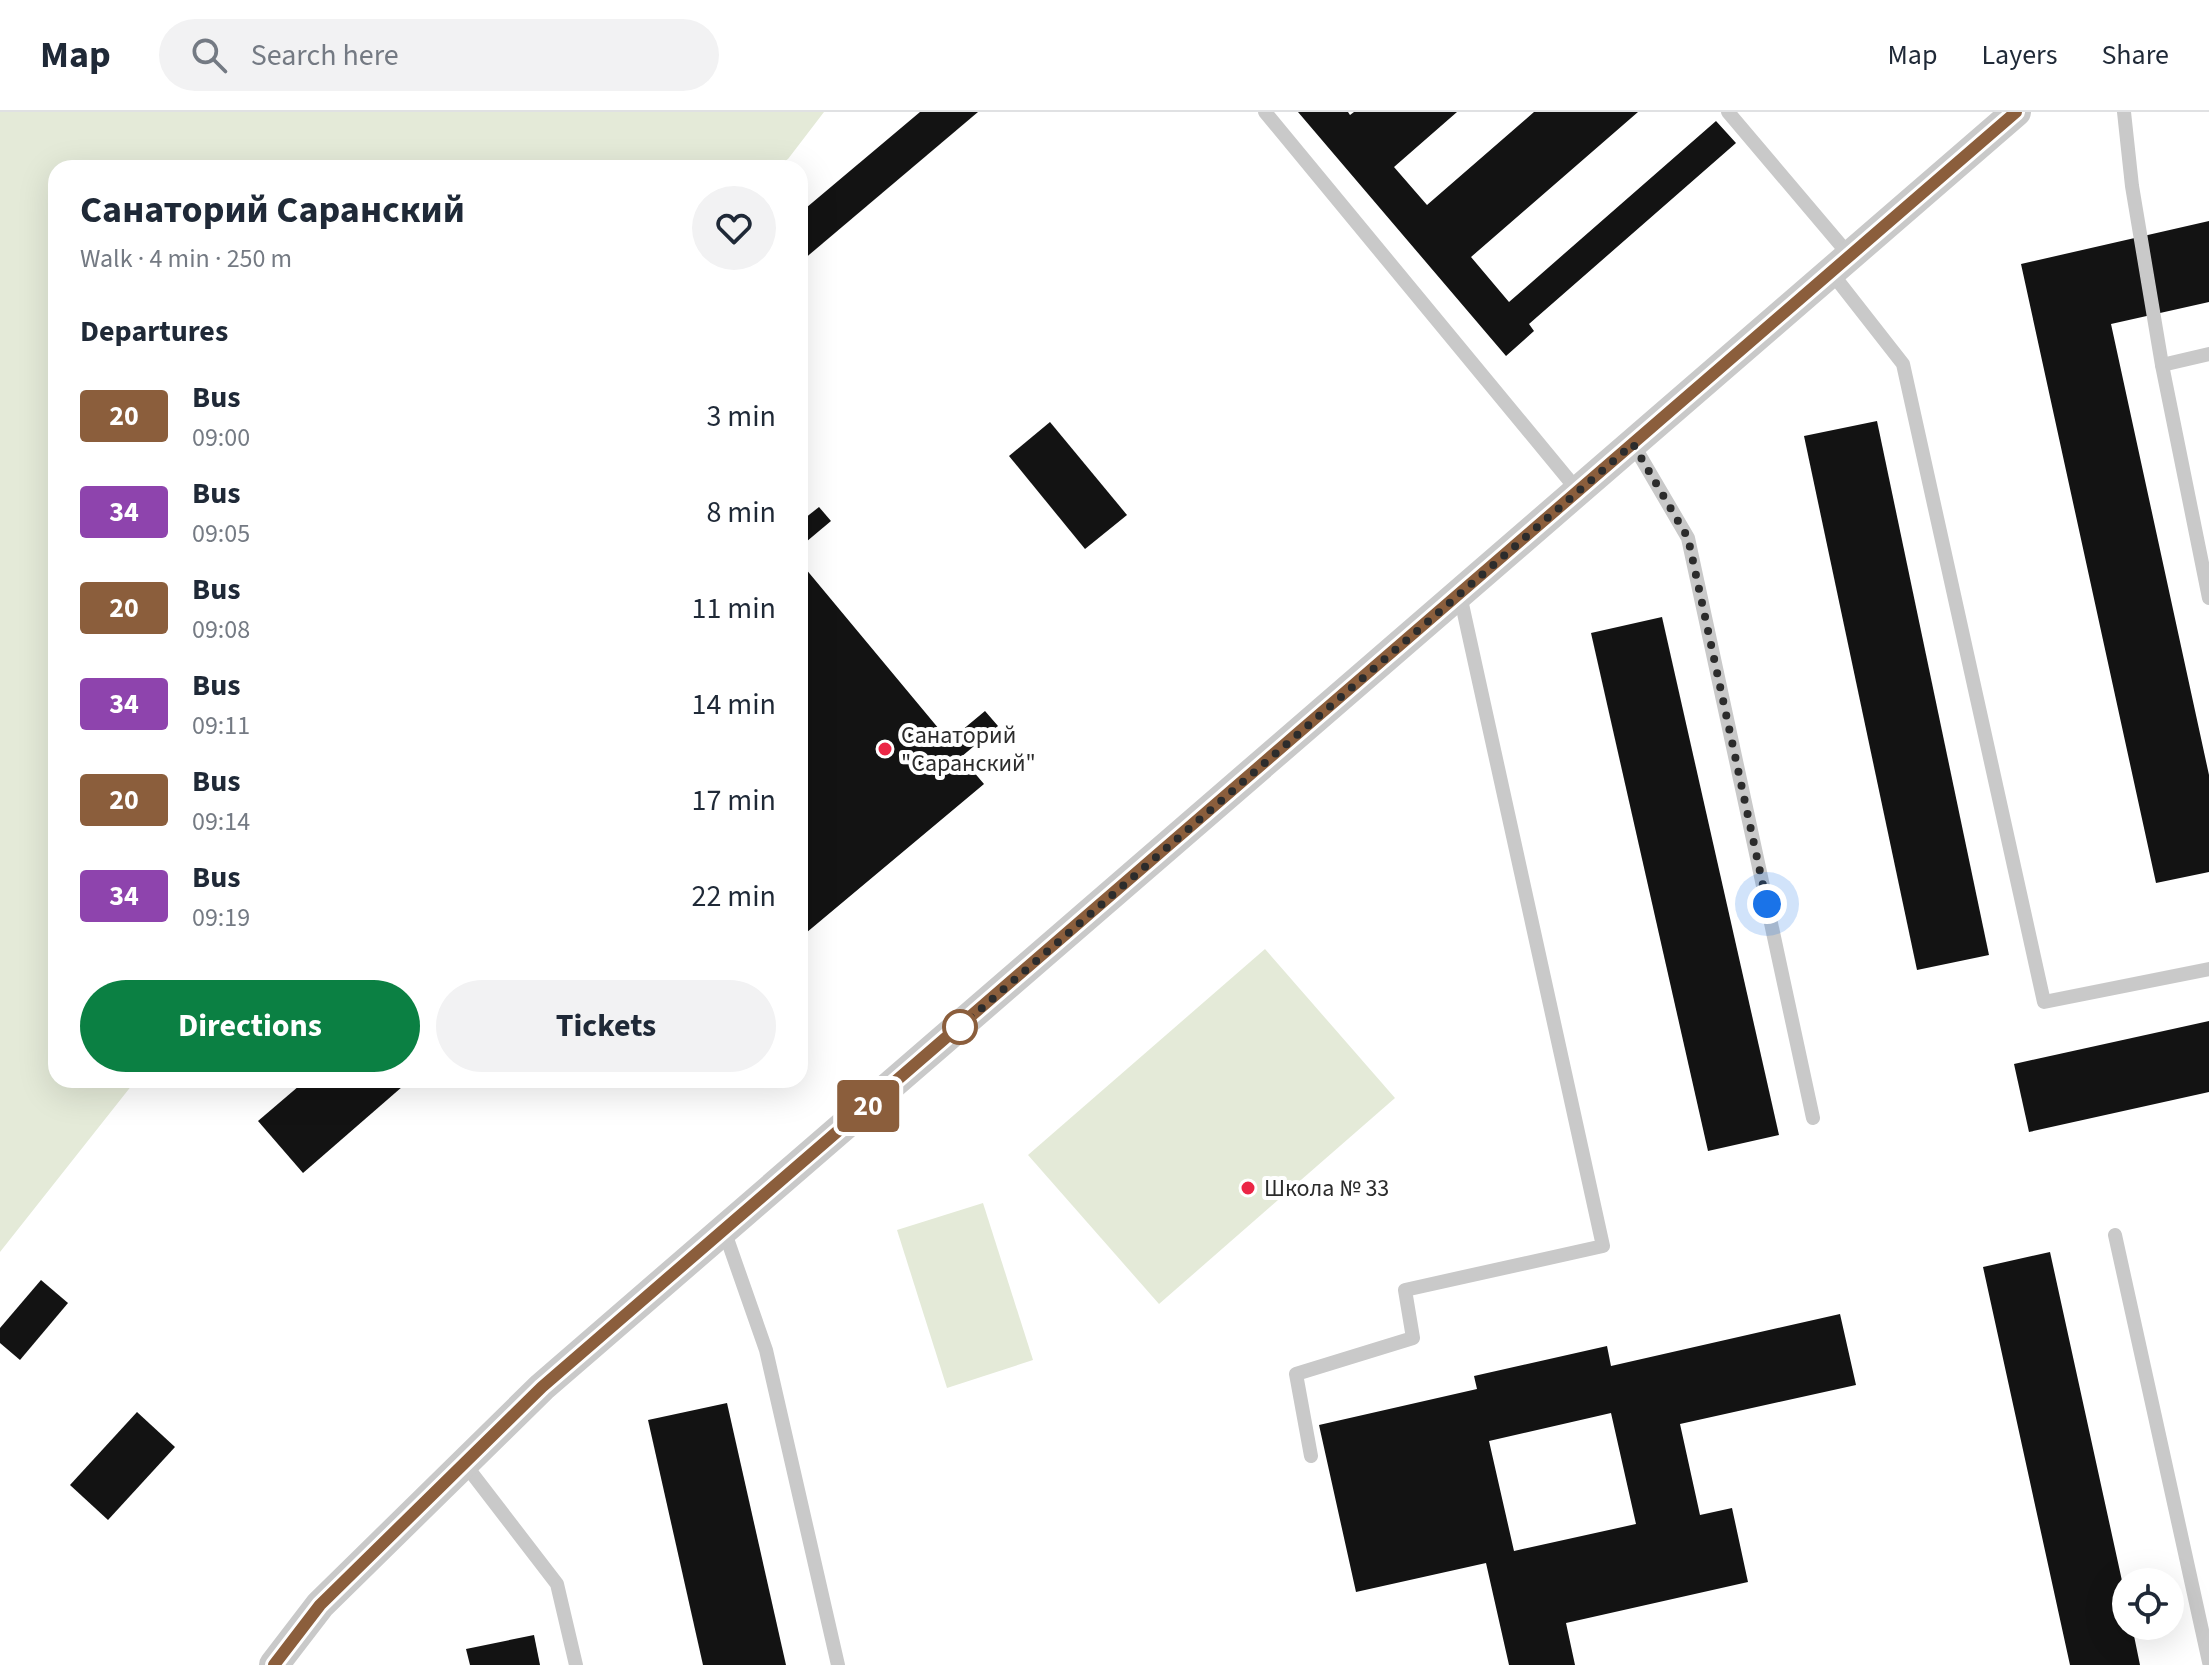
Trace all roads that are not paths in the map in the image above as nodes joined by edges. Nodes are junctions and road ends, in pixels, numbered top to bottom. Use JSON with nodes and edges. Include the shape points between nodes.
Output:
{"nodes":[{"id":1,"x":1265,"y":112,"type":"edge"},
{"id":2,"x":1728,"y":112,"type":"edge"},
{"id":3,"x":2016,"y":112,"type":"edge"},
{"id":4,"x":2124,"y":112,"type":"edge"},
{"id":5,"x":1841,"y":264,"type":"junction"},
{"id":6,"x":2209,"y":354,"type":"edge"},
{"id":7,"x":2162,"y":365,"type":"junction"},
{"id":8,"x":1633,"y":444,"type":"junction"},
{"id":9,"x":1578,"y":491,"type":"junction"},
{"id":10,"x":1460,"y":594,"type":"junction"},
{"id":11,"x":2209,"y":598,"type":"edge"},
{"id":12,"x":2209,"y":969,"type":"edge"},
{"id":13,"x":1813,"y":1118,"type":"dead end"},
{"id":14,"x":724,"y":1230,"type":"junction"},
{"id":15,"x":2115,"y":1235,"type":"dead end"},
{"id":16,"x":1311,"y":1456,"type":"dead end"},
{"id":17,"x":464,"y":1463,"type":"junction"},
{"id":18,"x":2209,"y":1662,"type":"edge"},
{"id":19,"x":274,"y":1665,"type":"edge"},
{"id":20,"x":576,"y":1665,"type":"edge"},
{"id":21,"x":838,"y":1665,"type":"edge"}],
"edges":[{"from":1,"to":9,"type":"lane"},
{"from":2,"to":5,"type":"lane"},
{"from":3,"to":5,"type":"street"},
{"from":4,"to":7,"type":"lane"},
{"from":5,"to":8,"type":"street"},
{"from":5,"to":12,"type":"lane","via":[[1903,364],[2044,1002]]},
{"from":6,"to":7,"type":"lane"},
{"from":7,"to":11,"type":"lane"},
{"from":8,"to":9,"type":"street"},
{"from":8,"to":13,"type":"lane","via":[[1688,538]]},
{"from":9,"to":10,"type":"street"},
{"from":10,"to":14,"type":"street"},
{"from":10,"to":16,"type":"lane","via":[[1603,1246],[1405,1290],[1413,1338],[1296,1374]]},
{"from":14,"to":17,"type":"street","via":[[542,1387]]},
{"from":14,"to":21,"type":"lane","via":[[766,1350]]},
{"from":15,"to":18,"type":"lane"},
{"from":17,"to":19,"type":"street","via":[[320,1605]]},
{"from":17,"to":20,"type":"lane","via":[[557,1584]]}]}
